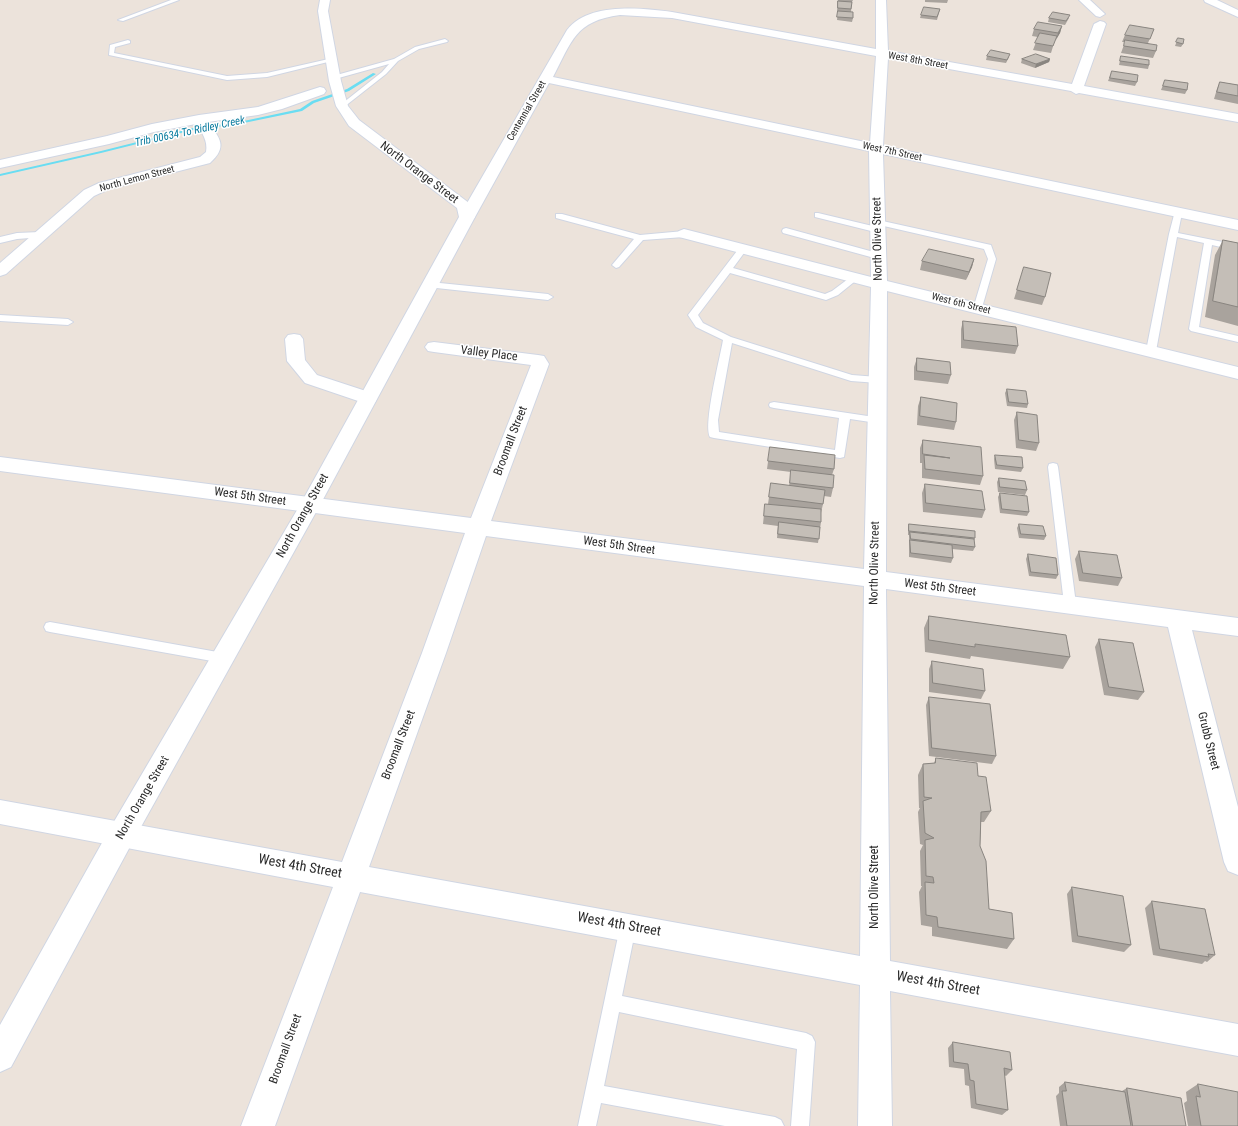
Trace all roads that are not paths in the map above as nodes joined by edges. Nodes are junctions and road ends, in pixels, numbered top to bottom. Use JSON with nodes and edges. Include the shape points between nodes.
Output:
{"nodes":[{"id":1,"x":176,"y":0,"type":"edge"},
{"id":2,"x":325,"y":0,"type":"edge"},
{"id":3,"x":880,"y":0,"type":"edge"},
{"id":4,"x":1084,"y":0,"type":"edge"},
{"id":5,"x":1209,"y":0,"type":"edge"},
{"id":6,"x":597,"y":14,"type":"joint"},
{"id":7,"x":1238,"y":14,"type":"edge"},
{"id":8,"x":121,"y":20,"type":"dead end"},
{"id":9,"x":881,"y":36,"type":"junction"},
{"id":10,"x":445,"y":41,"type":"dead end"},
{"id":11,"x":128,"y":42,"type":"dead end"},
{"id":12,"x":830,"y":45,"type":"junction"},
{"id":13,"x":882,"y":54,"type":"junction"},
{"id":14,"x":396,"y":60,"type":"junction"},
{"id":15,"x":334,"y":68,"type":"junction"},
{"id":16,"x":546,"y":79,"type":"junction"},
{"id":17,"x":1076,"y":90,"type":"junction"},
{"id":18,"x":320,"y":91,"type":"dead end"},
{"id":19,"x":342,"y":106,"type":"junction"},
{"id":20,"x":1238,"y":118,"type":"edge"},
{"id":21,"x":204,"y":126,"type":"junction"},
{"id":22,"x":876,"y":149,"type":"junction"},
{"id":23,"x":0,"y":164,"type":"edge"},
{"id":24,"x":1178,"y":213,"type":"junction"},
{"id":25,"x":818,"y":215,"type":"dead end"},
{"id":26,"x":559,"y":216,"type":"dead end"},
{"id":27,"x":467,"y":217,"type":"junction"},
{"id":28,"x":1238,"y":225,"type":"edge"},
{"id":29,"x":878,"y":226,"type":"junction"},
{"id":30,"x":786,"y":231,"type":"dead end"},
{"id":31,"x":684,"y":234,"type":"joint"},
{"id":32,"x":1173,"y":234,"type":"junction"},
{"id":33,"x":40,"y":235,"type":"junction"},
{"id":34,"x":640,"y":238,"type":"junction"},
{"id":35,"x":0,"y":240,"type":"edge"},
{"id":36,"x":1208,"y":242,"type":"junction"},
{"id":37,"x":1238,"y":248,"type":"edge"},
{"id":38,"x":743,"y":249,"type":"junction"},
{"id":39,"x":878,"y":256,"type":"junction"},
{"id":40,"x":616,"y":265,"type":"dead end"},
{"id":41,"x":2,"y":268,"type":"edge"},
{"id":42,"x":727,"y":269,"type":"junction"},
{"id":43,"x":855,"y":278,"type":"junction"},
{"id":44,"x":430,"y":284,"type":"junction"},
{"id":45,"x":879,"y":284,"type":"junction"},
{"id":46,"x":548,"y":297,"type":"dead end"},
{"id":47,"x":978,"y":308,"type":"junction"},
{"id":48,"x":0,"y":318,"type":"edge"},
{"id":49,"x":68,"y":322,"type":"dead end"},
{"id":50,"x":294,"y":339,"type":"dead end"},
{"id":51,"x":728,"y":339,"type":"junction"},
{"id":52,"x":1238,"y":339,"type":"edge"},
{"id":53,"x":434,"y":347,"type":"dead end"},
{"id":54,"x":1151,"y":351,"type":"junction"},
{"id":55,"x":540,"y":364,"type":"joint"},
{"id":56,"x":1238,"y":373,"type":"edge"},
{"id":57,"x":878,"y":380,"type":"junction"},
{"id":58,"x":368,"y":398,"type":"junction"},
{"id":59,"x":774,"y":405,"type":"dead end"},
{"id":60,"x":845,"y":415,"type":"junction"},
{"id":61,"x":877,"y":420,"type":"junction"},
{"id":62,"x":0,"y":464,"type":"edge"},
{"id":63,"x":1054,"y":467,"type":"dead end"},
{"id":64,"x":310,"y":505,"type":"junction"},
{"id":65,"x":478,"y":527,"type":"junction"},
{"id":66,"x":875,"y":580,"type":"junction"},
{"id":67,"x":1070,"y":604,"type":"junction"},
{"id":68,"x":1178,"y":620,"type":"junction"},
{"id":69,"x":1238,"y":627,"type":"edge"},
{"id":70,"x":50,"y":628,"type":"dead end"},
{"id":71,"x":223,"y":658,"type":"junction"},
{"id":72,"x":0,"y":812,"type":"edge"},
{"id":73,"x":122,"y":834,"type":"junction"},
{"id":74,"x":1238,"y":862,"type":"edge"},
{"id":75,"x":350,"y":876,"type":"junction"},
{"id":76,"x":628,"y":927,"type":"junction"},
{"id":77,"x":875,"y":972,"type":"junction"},
{"id":78,"x":612,"y":1002,"type":"junction"},
{"id":79,"x":1238,"y":1040,"type":"edge"},
{"id":80,"x":0,"y":1056,"type":"edge"},
{"id":81,"x":594,"y":1093,"type":"junction"},
{"id":82,"x":258,"y":1126,"type":"edge"},
{"id":83,"x":587,"y":1126,"type":"edge"},
{"id":84,"x":775,"y":1126,"type":"edge"},
{"id":85,"x":800,"y":1126,"type":"edge"},
{"id":86,"x":875,"y":1126,"type":"edge"}],
"edges":[{"from":1,"to":8,"type":"lane"},
{"from":2,"to":15,"type":"street","name":"North Orange Street","via":[[323,11]]},
{"from":3,"to":9,"type":"street","name":"North Olive Street"},
{"from":4,"to":17,"type":"street","via":[[1100,19]]},
{"from":5,"to":7,"type":"street"},
{"from":6,"to":12,"type":"street","name":"West 8th Street","via":[[619,11],[672,15]]},
{"from":6,"to":16,"type":"street","name":"Centennial Street","via":[[573,30]]},
{"from":9,"to":12,"type":"street","via":[[862,42]]},
{"from":9,"to":13,"type":"street","name":"North Olive Street"},
{"from":10,"to":14,"type":"lane","via":[[417,48]]},
{"from":11,"to":15,"type":"lane","via":[[112,46],[111,54],[227,78],[246,79]]},
{"from":12,"to":13,"type":"street","name":"West 8th Street"},
{"from":13,"to":17,"type":"street","name":"West 8th Street"},
{"from":13,"to":22,"type":"street","name":"North Olive Street"},
{"from":14,"to":15,"type":"lane"},
{"from":14,"to":19,"type":"lane","via":[[384,73]]},
{"from":15,"to":19,"type":"street","name":"North Orange Street"},
{"from":16,"to":22,"type":"street","name":"West 7th Street"},
{"from":16,"to":27,"type":"street","name":"Centennial Street"},
{"from":17,"to":20,"type":"street","name":"West 8th Street"},
{"from":18,"to":21,"type":"street"},
{"from":19,"to":27,"type":"street","name":"North Orange Street","via":[[354,123],[464,206]]},
{"from":21,"to":23,"type":"street","via":[[152,128]]},
{"from":21,"to":33,"type":"street","name":"North Lemon Street","via":[[214,146],[213,153],[205,160],[99,188],[76,203]]},
{"from":22,"to":24,"type":"street","name":"West 7th Street"},
{"from":22,"to":29,"type":"street","name":"North Olive Street"},
{"from":24,"to":28,"type":"street","name":"West 7th Street"},
{"from":24,"to":32,"type":"lane"},
{"from":25,"to":29,"type":"lane"},
{"from":26,"to":34,"type":"lane"},
{"from":27,"to":44,"type":"street","name":"North Orange Street"},
{"from":29,"to":39,"type":"street","name":"North Olive Street"},
{"from":29,"to":47,"type":"lane","via":[[988,247],[992,259]]},
{"from":30,"to":39,"type":"lane"},
{"from":31,"to":34,"type":"lane"},
{"from":31,"to":38,"type":"street","name":"West 6th Street"},
{"from":32,"to":36,"type":"lane"},
{"from":32,"to":54,"type":"lane"},
{"from":33,"to":35,"type":"lane"},
{"from":33,"to":41,"type":"street","name":"North Lemon Street"},
{"from":34,"to":40,"type":"lane"},
{"from":36,"to":37,"type":"lane"},
{"from":36,"to":52,"type":"lane","via":[[1194,329]]},
{"from":38,"to":42,"type":"lane"},
{"from":38,"to":43,"type":"street","name":"West 6th Street"},
{"from":39,"to":45,"type":"street","name":"North Olive Street"},
{"from":42,"to":43,"type":"lane","via":[[826,297]]},
{"from":42,"to":51,"type":"lane","via":[[693,315],[699,325]]},
{"from":43,"to":45,"type":"street","name":"West 6th Street"},
{"from":44,"to":46,"type":"lane"},
{"from":44,"to":58,"type":"street","name":"North Orange Street"},
{"from":45,"to":47,"type":"street","name":"West 6th Street"},
{"from":45,"to":57,"type":"street","name":"North Olive Street"},
{"from":47,"to":54,"type":"street","name":"West 6th Street"},
{"from":48,"to":49,"type":"lane"},
{"from":50,"to":58,"type":"street","via":[[296,361],[311,379]]},
{"from":51,"to":57,"type":"lane","via":[[851,378]]},
{"from":51,"to":60,"type":"lane","via":[[713,420],[714,435],[840,454]]},
{"from":53,"to":55,"type":"street","name":"Valley Place","via":[[538,360]]},
{"from":54,"to":56,"type":"street","name":"West 6th Street"},
{"from":55,"to":65,"type":"street","name":"Broomall Street"},
{"from":57,"to":61,"type":"street","name":"North Olive Street"},
{"from":58,"to":64,"type":"street","name":"North Orange Street"},
{"from":59,"to":60,"type":"lane"},
{"from":60,"to":61,"type":"lane"},
{"from":61,"to":66,"type":"street","name":"North Olive Street"},
{"from":62,"to":64,"type":"street","name":"West 5th Street"},
{"from":63,"to":67,"type":"lane"},
{"from":64,"to":65,"type":"street","name":"West 5th Street"},
{"from":64,"to":71,"type":"street","name":"North Orange Street"},
{"from":65,"to":66,"type":"street","name":"West 5th Street"},
{"from":65,"to":75,"type":"street","name":"Broomall Street","via":[[434,653]]},
{"from":66,"to":67,"type":"street","name":"West 5th Street"},
{"from":66,"to":77,"type":"street","name":"North Olive Street"},
{"from":67,"to":68,"type":"street","name":"West 5th Street"},
{"from":68,"to":69,"type":"street","name":"West 5th Street"},
{"from":68,"to":74,"type":"street","name":"Grubb Street"},
{"from":70,"to":71,"type":"lane"},
{"from":71,"to":73,"type":"street","name":"North Orange Street"},
{"from":72,"to":73,"type":"street","name":"West 4th Street"},
{"from":73,"to":75,"type":"street","name":"West 4th Street"},
{"from":73,"to":80,"type":"street","name":"North Orange Street"},
{"from":75,"to":76,"type":"street","name":"West 4th Street"},
{"from":75,"to":82,"type":"street","name":"Broomall Street"},
{"from":76,"to":77,"type":"street","name":"West 4th Street"},
{"from":76,"to":78,"type":"lane"},
{"from":77,"to":79,"type":"street","name":"West 4th Street"},
{"from":77,"to":86,"type":"street","name":"North Olive Street"},
{"from":78,"to":81,"type":"lane"},
{"from":78,"to":85,"type":"lane","via":[[806,1042]]},
{"from":81,"to":83,"type":"lane"},
{"from":81,"to":84,"type":"lane"}]}
